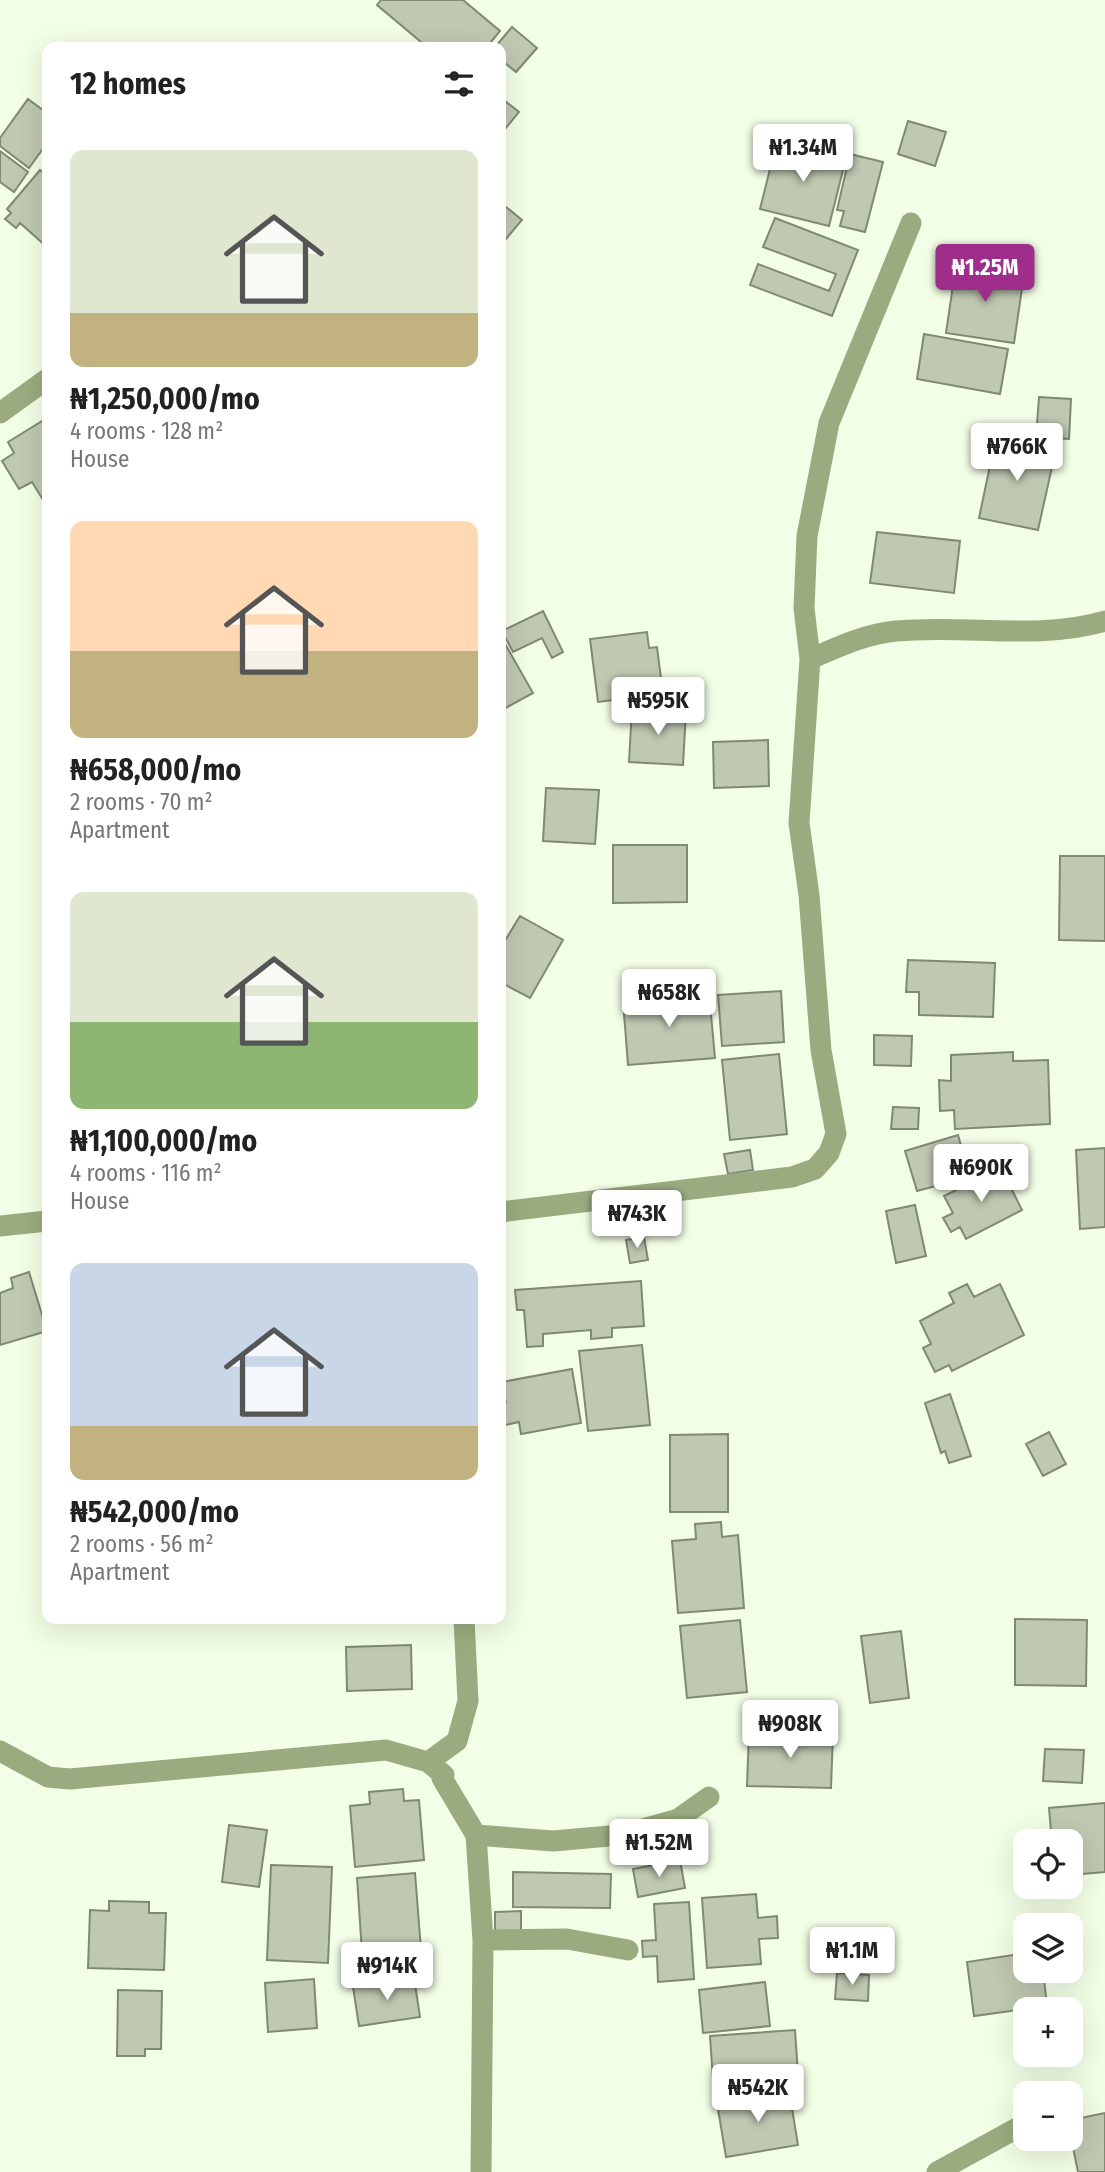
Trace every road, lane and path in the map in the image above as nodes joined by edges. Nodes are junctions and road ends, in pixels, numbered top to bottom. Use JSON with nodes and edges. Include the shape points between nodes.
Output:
{"nodes":[{"id":1,"x":911,"y":223,"type":"dead end"},
{"id":2,"x":42,"y":383,"type":"edge"},
{"id":3,"x":0,"y":413,"type":"edge"},
{"id":4,"x":1105,"y":621,"type":"edge"},
{"id":5,"x":810,"y":659,"type":"junction"},
{"id":6,"x":506,"y":1211,"type":"edge"},
{"id":7,"x":42,"y":1222,"type":"edge"},
{"id":8,"x":0,"y":1226,"type":"edge"},
{"id":9,"x":464,"y":1624,"type":"edge"},
{"id":10,"x":0,"y":1751,"type":"edge"},
{"id":11,"x":429,"y":1762,"type":"junction"},
{"id":12,"x":709,"y":1797,"type":"dead end"},
{"id":13,"x":476,"y":1835,"type":"junction"},
{"id":14,"x":484,"y":1940,"type":"junction"},
{"id":15,"x":628,"y":1950,"type":"dead end"},
{"id":16,"x":1013,"y":2130,"type":"edge"},
{"id":17,"x":481,"y":2172,"type":"edge"},
{"id":18,"x":937,"y":2172,"type":"edge"}],
"edges":[{"from":1,"to":5,"type":"street","via":[[829,424],[804,572]]},
{"from":2,"to":3,"type":"street"},
{"from":4,"to":5,"type":"street","via":[[1010,633],[897,631],[853,639]]},
{"from":5,"to":6,"type":"street","via":[[799,823],[821,1050],[836,1134],[829,1153],[816,1169],[792,1177]]},
{"from":7,"to":8,"type":"street"},
{"from":9,"to":11,"type":"street","via":[[468,1701],[457,1741]]},
{"from":10,"to":11,"type":"street","via":[[39,1773],[70,1780],[386,1750]]},
{"from":11,"to":13,"type":"street","via":[[444,1775]]},
{"from":12,"to":13,"type":"street","via":[[678,1819],[621,1835],[553,1841]]},
{"from":13,"to":14,"type":"street"},
{"from":14,"to":15,"type":"street","via":[[567,1939]]},
{"from":14,"to":17,"type":"street"},
{"from":16,"to":18,"type":"street"}]}
